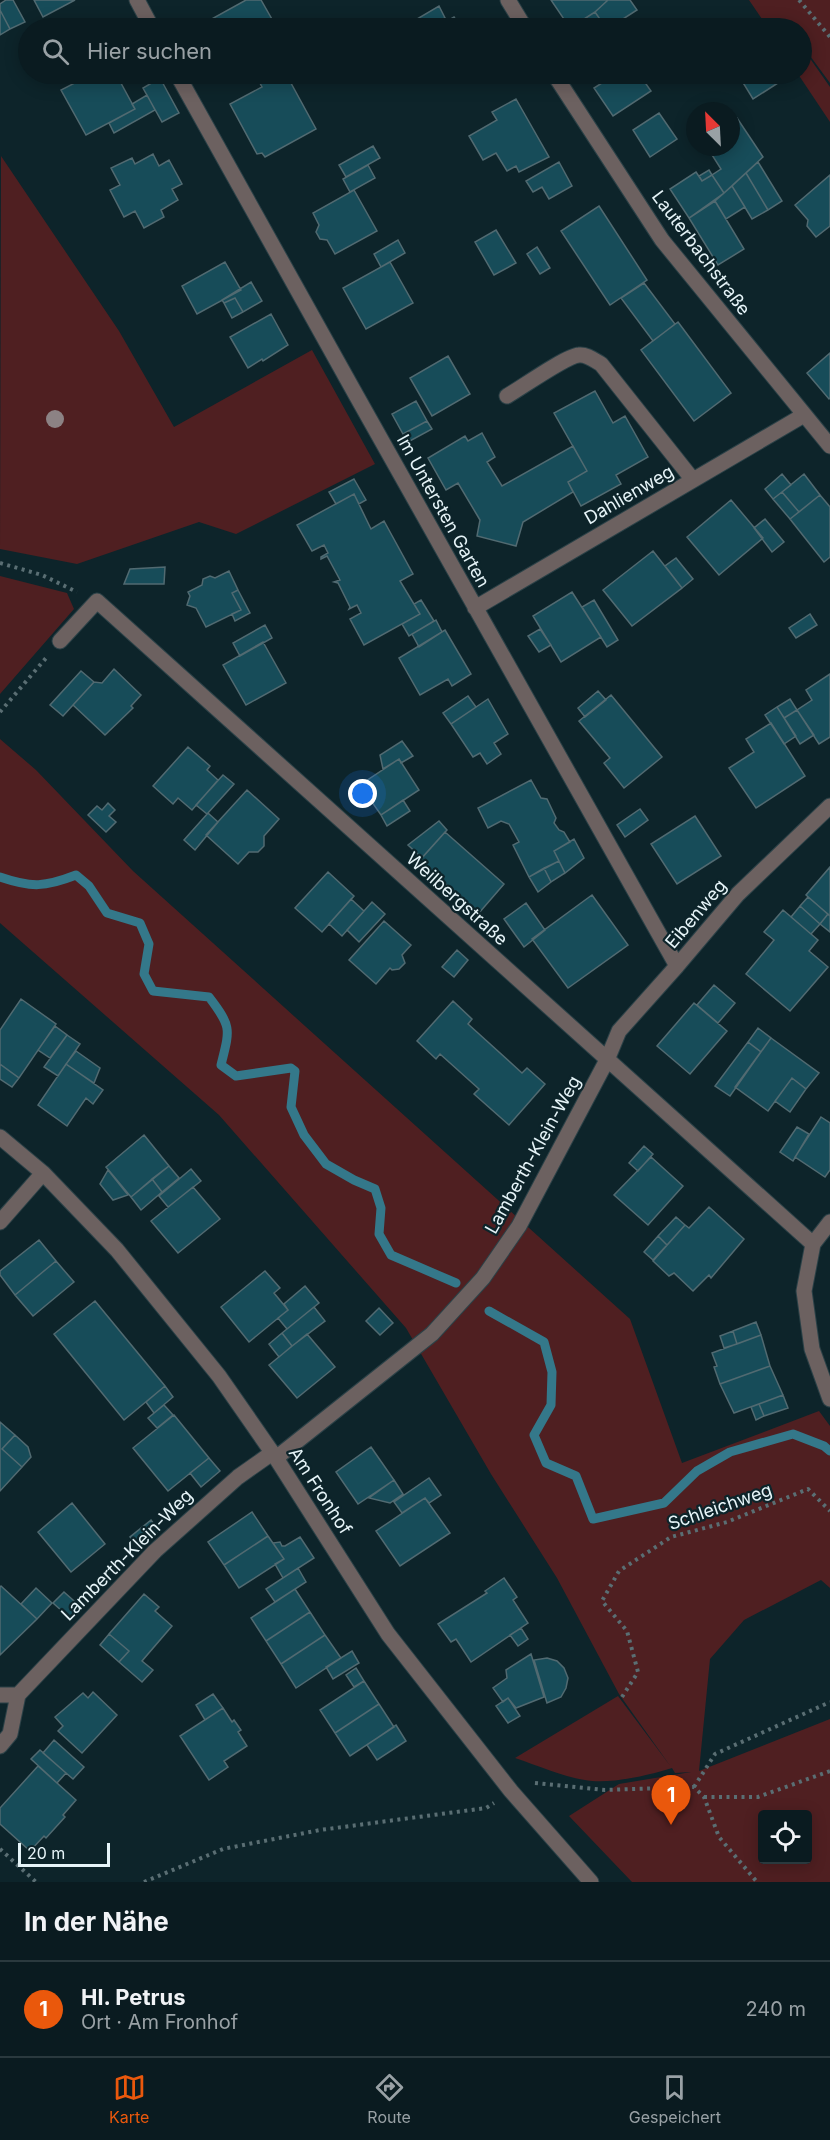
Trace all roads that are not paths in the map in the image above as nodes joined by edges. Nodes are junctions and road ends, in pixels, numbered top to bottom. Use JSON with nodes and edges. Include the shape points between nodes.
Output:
{"nodes":[{"id":1,"x":136,"y":0,"type":"edge"},
{"id":2,"x":508,"y":0,"type":"edge"},
{"id":3,"x":146,"y":18,"type":"edge"},
{"id":4,"x":519,"y":18,"type":"edge"},
{"id":5,"x":183,"y":84,"type":"edge"},
{"id":6,"x":561,"y":84,"type":"edge"},
{"id":7,"x":507,"y":396,"type":"dead end"},
{"id":8,"x":804,"y":415,"type":"junction"},
{"id":9,"x":830,"y":446,"type":"edge"},
{"id":10,"x":693,"y":480,"type":"junction"},
{"id":11,"x":475,"y":608,"type":"junction"},
{"id":12,"x":60,"y":641,"type":"road end"},
{"id":13,"x":830,"y":806,"type":"edge"},
{"id":14,"x":677,"y":966,"type":"junction"},
{"id":15,"x":607,"y":1060,"type":"junction"},
{"id":16,"x":0,"y":1137,"type":"edge"},
{"id":17,"x":43,"y":1173,"type":"junction"},
{"id":18,"x":0,"y":1222,"type":"edge"},
{"id":19,"x":830,"y":1222,"type":"edge"},
{"id":20,"x":813,"y":1244,"type":"junction"},
{"id":21,"x":830,"y":1399,"type":"edge"},
{"id":22,"x":274,"y":1455,"type":"junction"},
{"id":23,"x":0,"y":1695,"type":"edge"},
{"id":24,"x":18,"y":1695,"type":"junction"},
{"id":25,"x":0,"y":1746,"type":"edge"},
{"id":26,"x":591,"y":1882,"type":"edge"}],
"edges":[{"from":1,"to":3,"type":"street"},
{"from":2,"to":4,"type":"street"},
{"from":5,"to":11,"type":"street","name":"Im Untersten Garten"},
{"from":6,"to":8,"type":"street","name":"Lauterbachstraße","via":[[662,240]]},
{"from":7,"to":10,"type":"street","via":[[566,360],[579,355],[588,357],[601,364]]},
{"from":8,"to":9,"type":"street","name":"Lauterbachstraße"},
{"from":8,"to":10,"type":"street","name":"Dahlienweg"},
{"from":10,"to":11,"type":"street","name":"Dahlienweg"},
{"from":11,"to":14,"type":"street","name":"Im Untersten Garten"},
{"from":12,"to":15,"type":"street","name":"Weilbergstraße","via":[[97,601]]},
{"from":13,"to":14,"type":"street","name":"Eibenweg","via":[[738,894]]},
{"from":14,"to":15,"type":"street","name":"Eibenweg","via":[[619,1031]]},
{"from":15,"to":20,"type":"street","name":"Weilbergstraße"},
{"from":15,"to":22,"type":"street","name":"Lamberth-Klein-Weg","via":[[519,1226],[483,1278],[432,1334]]},
{"from":16,"to":17,"type":"street","name":"Am Fronhof"},
{"from":17,"to":18,"type":"street"},
{"from":17,"to":22,"type":"street","name":"Am Fronhof","via":[[117,1250],[219,1376]]},
{"from":19,"to":20,"type":"street"},
{"from":20,"to":21,"type":"street","via":[[804,1292],[812,1349]]},
{"from":22,"to":24,"type":"street","name":"Lamberth-Klein-Weg","via":[[231,1482],[155,1551]]},
{"from":22,"to":26,"type":"street","name":"Am Fronhof","via":[[388,1634],[511,1791]]},
{"from":23,"to":24,"type":"street"},
{"from":24,"to":25,"type":"street","via":[[10,1734]]}]}
